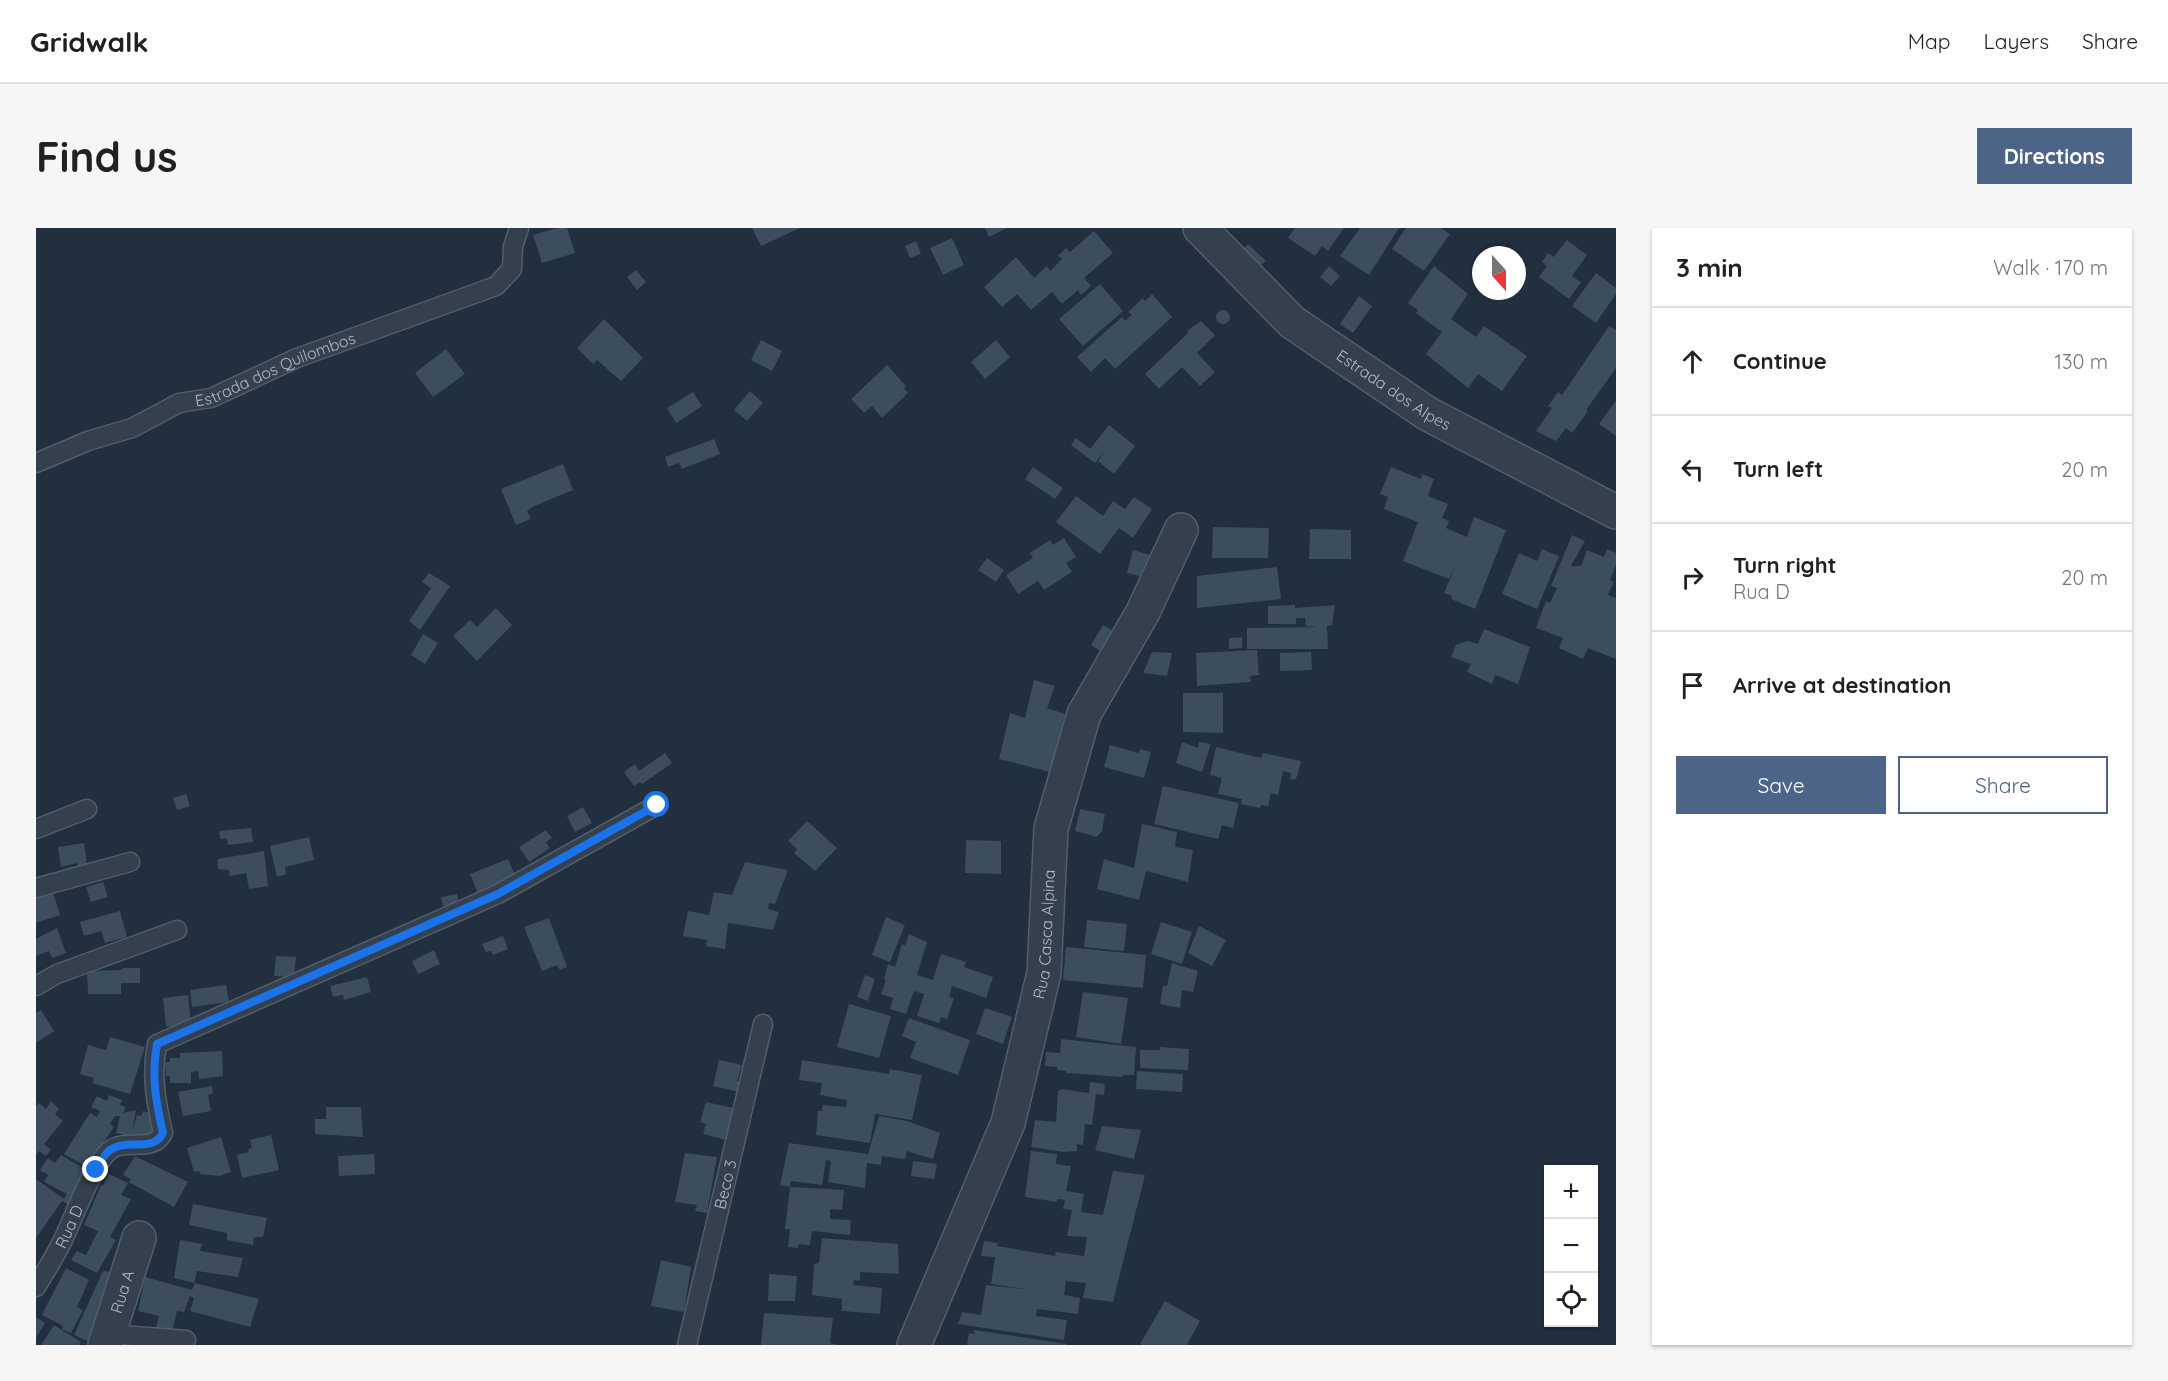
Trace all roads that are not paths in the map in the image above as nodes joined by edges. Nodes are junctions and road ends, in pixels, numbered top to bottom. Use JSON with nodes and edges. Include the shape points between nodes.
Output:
{"nodes":[{"id":1,"x":519,"y":228,"type":"edge"},
{"id":2,"x":1200,"y":228,"type":"edge"},
{"id":3,"x":36,"y":463,"type":"edge"},
{"id":4,"x":1616,"y":512,"type":"edge"},
{"id":5,"x":1181,"y":530,"type":"dead end"},
{"id":6,"x":657,"y":805,"type":"dead end"},
{"id":7,"x":87,"y":809,"type":"dead end"},
{"id":8,"x":36,"y":829,"type":"edge"},
{"id":9,"x":130,"y":862,"type":"dead end"},
{"id":10,"x":36,"y":888,"type":"edge"},
{"id":11,"x":177,"y":930,"type":"dead end"},
{"id":12,"x":36,"y":986,"type":"edge"},
{"id":13,"x":763,"y":1024,"type":"dead end"},
{"id":14,"x":139,"y":1238,"type":"dead end"},
{"id":15,"x":36,"y":1287,"type":"edge"},
{"id":16,"x":107,"y":1340,"type":"edge"},
{"id":17,"x":186,"y":1340,"type":"dead end"},
{"id":18,"x":687,"y":1345,"type":"edge"},
{"id":19,"x":914,"y":1345,"type":"edge"}],
"edges":[{"from":1,"to":3,"type":"lane","name":"Estrada dos Quilombos","via":[[512,269],[495,286],[297,358],[211,398],[179,403],[132,428]]},
{"from":2,"to":4,"type":"street","name":"Estrada dos Alpes","via":[[1292,322],[1418,408]]},
{"from":5,"to":19,"type":"street","name":"Rua Casca Alpina","via":[[1143,612],[1084,714],[1051,829],[1044,973],[1008,1123]]},
{"from":6,"to":15,"type":"lane","name":"Rua D","via":[[498,894],[157,1044],[153,1087],[163,1133],[154,1143],[122,1144],[109,1151]]},
{"from":7,"to":8,"type":"lane"},
{"from":9,"to":10,"type":"lane"},
{"from":11,"to":12,"type":"lane","via":[[57,974]]},
{"from":13,"to":18,"type":"lane","name":"Beco 3"},
{"from":14,"to":16,"type":"street","name":"Rua A"},
{"from":16,"to":17,"type":"lane"}]}
